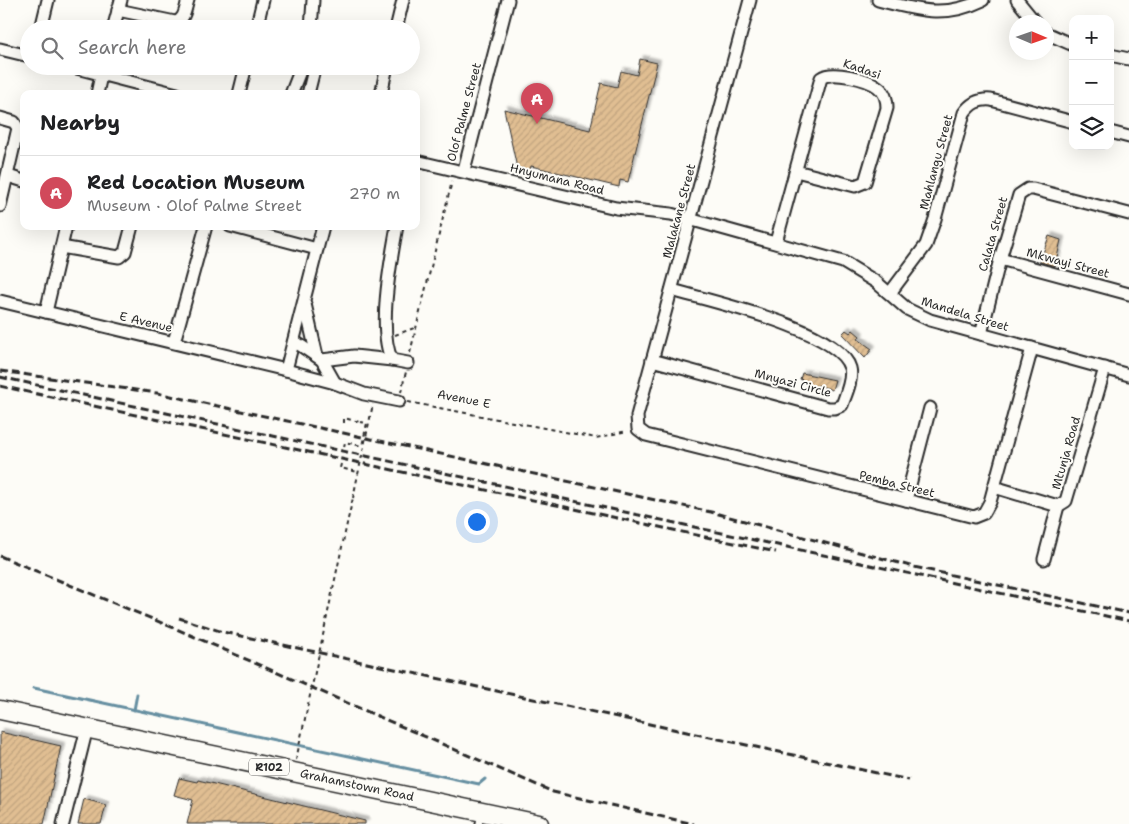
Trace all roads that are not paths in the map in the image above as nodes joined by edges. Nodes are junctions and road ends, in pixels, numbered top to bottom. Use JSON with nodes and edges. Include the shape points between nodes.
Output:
{"nodes":[{"id":1,"x":48,"y":0,"type":"edge"},
{"id":2,"x":188,"y":0,"type":"edge"},
{"id":3,"x":263,"y":0,"type":"edge"},
{"id":4,"x":314,"y":0,"type":"edge"},
{"id":5,"x":403,"y":0,"type":"edge"},
{"id":6,"x":508,"y":0,"type":"edge"},
{"id":7,"x":750,"y":0,"type":"edge"},
{"id":8,"x":878,"y":0,"type":"edge"},
{"id":9,"x":983,"y":0,"type":"edge"},
{"id":10,"x":1017,"y":0,"type":"edge"},
{"id":11,"x":120,"y":5,"type":"edge"},
{"id":12,"x":1029,"y":15,"type":"edge"},
{"id":13,"x":44,"y":20,"type":"edge"},
{"id":14,"x":116,"y":20,"type":"edge"},
{"id":15,"x":168,"y":20,"type":"edge"},
{"id":16,"x":181,"y":20,"type":"edge"},
{"id":17,"x":258,"y":20,"type":"edge"},
{"id":18,"x":312,"y":20,"type":"edge"},
{"id":19,"x":398,"y":20,"type":"edge"},
{"id":20,"x":1054,"y":37,"type":"edge"},
{"id":21,"x":1069,"y":43,"type":"edge"},
{"id":22,"x":0,"y":49,"type":"edge"},
{"id":23,"x":20,"y":54,"type":"edge"},
{"id":24,"x":1114,"y":56,"type":"edge"},
{"id":25,"x":1129,"y":59,"type":"edge"},
{"id":26,"x":101,"y":75,"type":"edge"},
{"id":27,"x":118,"y":75,"type":"edge"},
{"id":28,"x":244,"y":75,"type":"edge"},
{"id":29,"x":299,"y":75,"type":"edge"},
{"id":30,"x":313,"y":75,"type":"edge"},
{"id":31,"x":385,"y":75,"type":"edge"},
{"id":32,"x":98,"y":90,"type":"edge"},
{"id":33,"x":164,"y":90,"type":"edge"},
{"id":34,"x":240,"y":90,"type":"edge"},
{"id":35,"x":294,"y":90,"type":"edge"},
{"id":36,"x":309,"y":90,"type":"edge"},
{"id":37,"x":382,"y":90,"type":"edge"},
{"id":38,"x":0,"y":118,"type":"edge"},
{"id":39,"x":1069,"y":121,"type":"edge"},
{"id":40,"x":1114,"y":133,"type":"edge"},
{"id":41,"x":1129,"y":137,"type":"edge"},
{"id":42,"x":420,"y":162,"type":"edge"},
{"id":43,"x":464,"y":170,"type":"junction"},
{"id":44,"x":796,"y":171,"type":"junction"},
{"id":45,"x":8,"y":176,"type":"junction"},
{"id":46,"x":20,"y":180,"type":"edge"},
{"id":47,"x":0,"y":206,"type":"edge"},
{"id":48,"x":1129,"y":214,"type":"edge"},
{"id":49,"x":691,"y":219,"type":"junction"},
{"id":50,"x":65,"y":230,"type":"edge"},
{"id":51,"x":131,"y":230,"type":"edge"},
{"id":52,"x":205,"y":230,"type":"edge"},
{"id":53,"x":245,"y":230,"type":"edge"},
{"id":54,"x":322,"y":230,"type":"edge"},
{"id":55,"x":396,"y":230,"type":"edge"},
{"id":56,"x":776,"y":242,"type":"junction"},
{"id":57,"x":61,"y":247,"type":"junction"},
{"id":58,"x":317,"y":249,"type":"junction"},
{"id":59,"x":1000,"y":259,"type":"junction"},
{"id":60,"x":672,"y":290,"type":"junction"},
{"id":61,"x":890,"y":292,"type":"junction"},
{"id":62,"x":1129,"y":294,"type":"edge"},
{"id":63,"x":0,"y":301,"type":"edge"},
{"id":64,"x":304,"y":302,"type":"junction"},
{"id":65,"x":46,"y":312,"type":"junction"},
{"id":66,"x":981,"y":334,"type":"junction"},
{"id":67,"x":294,"y":341,"type":"junction"},
{"id":68,"x":174,"y":342,"type":"junction"},
{"id":69,"x":1032,"y":348,"type":"junction"},
{"id":70,"x":320,"y":358,"type":"junction"},
{"id":71,"x":392,"y":360,"type":"junction"},
{"id":72,"x":652,"y":360,"type":"junction"},
{"id":73,"x":408,"y":363,"type":"road end"},
{"id":74,"x":1104,"y":368,"type":"junction"},
{"id":75,"x":286,"y":370,"type":"junction"},
{"id":76,"x":1129,"y":374,"type":"edge"},
{"id":77,"x":335,"y":383,"type":"junction"},
{"id":78,"x":399,"y":401,"type":"road end"},
{"id":79,"x":930,"y":408,"type":"dead end"},
{"id":80,"x":637,"y":426,"type":"joint"},
{"id":81,"x":994,"y":487,"type":"junction"},
{"id":82,"x":906,"y":500,"type":"junction"},
{"id":83,"x":1058,"y":506,"type":"junction"},
{"id":84,"x":1044,"y":559,"type":"dead end"},
{"id":85,"x":0,"y":710,"type":"edge"},
{"id":86,"x":87,"y":728,"type":"junction"},
{"id":87,"x":480,"y":818,"type":"edge"},
{"id":88,"x":63,"y":824,"type":"edge"},
{"id":89,"x":539,"y":824,"type":"edge"}],
"edges":[{"from":1,"to":13,"type":"street"},
{"from":2,"to":16,"type":"street"},
{"from":3,"to":17,"type":"street"},
{"from":4,"to":18,"type":"street"},
{"from":5,"to":19,"type":"street"},
{"from":6,"to":43,"type":"street","name":"Olof Palme Street"},
{"from":7,"to":49,"type":"street","name":"Malakane Street"},
{"from":8,"to":9,"type":"street","via":[[940,12],[967,8]]},
{"from":10,"to":12,"type":"street"},
{"from":11,"to":14,"type":"street"},
{"from":11,"to":15,"type":"street"},
{"from":20,"to":21,"type":"street"},
{"from":22,"to":23,"type":"street"},
{"from":24,"to":25,"type":"street"},
{"from":26,"to":32,"type":"street"},
{"from":27,"to":33,"type":"street"},
{"from":28,"to":34,"type":"street"},
{"from":29,"to":35,"type":"street"},
{"from":30,"to":36,"type":"street"},
{"from":31,"to":37,"type":"street"},
{"from":38,"to":45,"type":"street","via":[[14,122],[18,128]]},
{"from":39,"to":61,"type":"street","name":"Mahlangu Street","via":[[991,100],[979,100],[968,107],[926,245]]},
{"from":40,"to":41,"type":"street"},
{"from":42,"to":43,"type":"street","name":"Hnyumana Road"},
{"from":43,"to":49,"type":"street","name":"Hnyumana Road","via":[[616,208],[662,212]]},
{"from":44,"to":44,"type":"street","name":"Kadasi","via":[[855,186],[865,182],[887,108],[886,97],[879,88],[836,73],[821,78]]},
{"from":44,"to":56,"type":"street","name":"Kadasi"},
{"from":45,"to":46,"type":"street"},
{"from":45,"to":47,"type":"street"},
{"from":48,"to":59,"type":"street","name":"Calata Street","via":[[1028,190],[1016,201]]},
{"from":49,"to":56,"type":"street","name":"Mandela Street"},
{"from":49,"to":60,"type":"street","name":"Malakane Street"},
{"from":50,"to":57,"type":"street"},
{"from":51,"to":57,"type":"street","via":[[125,252],[119,257]]},
{"from":52,"to":68,"type":"street"},
{"from":53,"to":58,"type":"street"},
{"from":54,"to":58,"type":"street"},
{"from":55,"to":71,"type":"street","via":[[388,276],[386,339]]},
{"from":56,"to":61,"type":"street","name":"Mandela Street","via":[[843,262]]},
{"from":57,"to":65,"type":"street"},
{"from":58,"to":64,"type":"street"},
{"from":59,"to":62,"type":"street","name":"Mkwayi Street"},
{"from":59,"to":66,"type":"street","name":"Calata Street"},
{"from":60,"to":72,"type":"street","name":"Malakane Street"},
{"from":60,"to":72,"type":"street","name":"Mnyazi Circle","via":[[813,334],[848,363],[848,389],[842,405],[828,408]]},
{"from":61,"to":66,"type":"street","name":"Mandela Street","via":[[918,315]]},
{"from":63,"to":65,"type":"street","name":"E Avenue"},
{"from":64,"to":67,"type":"street"},
{"from":64,"to":70,"type":"street"},
{"from":65,"to":68,"type":"street","name":"E Avenue"},
{"from":66,"to":69,"type":"street","name":"Mandela Street"},
{"from":67,"to":70,"type":"street"},
{"from":67,"to":75,"type":"street"},
{"from":68,"to":75,"type":"street","name":"E Avenue"},
{"from":69,"to":74,"type":"street","name":"Mandela Street"},
{"from":69,"to":81,"type":"street","name":"Pemba Street"},
{"from":70,"to":71,"type":"street","via":[[354,356]]},
{"from":70,"to":77,"type":"street"},
{"from":71,"to":73,"type":"street"},
{"from":72,"to":80,"type":"street","name":"Malakane Street"},
{"from":74,"to":76,"type":"street","name":"Mandela Street"},
{"from":74,"to":83,"type":"street","name":"Mtunja Road","via":[[1066,501]]},
{"from":75,"to":77,"type":"street"},
{"from":77,"to":78,"type":"street","via":[[364,394]]},
{"from":79,"to":82,"type":"street"},
{"from":80,"to":82,"type":"street","name":"Pemba Street","via":[[646,435]]},
{"from":81,"to":82,"type":"street","name":"Pemba Street","via":[[988,509],[974,517]]},
{"from":81,"to":83,"type":"street","name":"Mtunja Road"},
{"from":83,"to":84,"type":"street"},
{"from":85,"to":86,"type":"main road","name":"Grahamstown Road","number":"R102"},
{"from":86,"to":87,"type":"main road","name":"Grahamstown Road","number":"R102"},
{"from":86,"to":88,"type":"street"},
{"from":87,"to":89,"type":"main road","name":"Grahamstown Road","number":"R102"}]}
